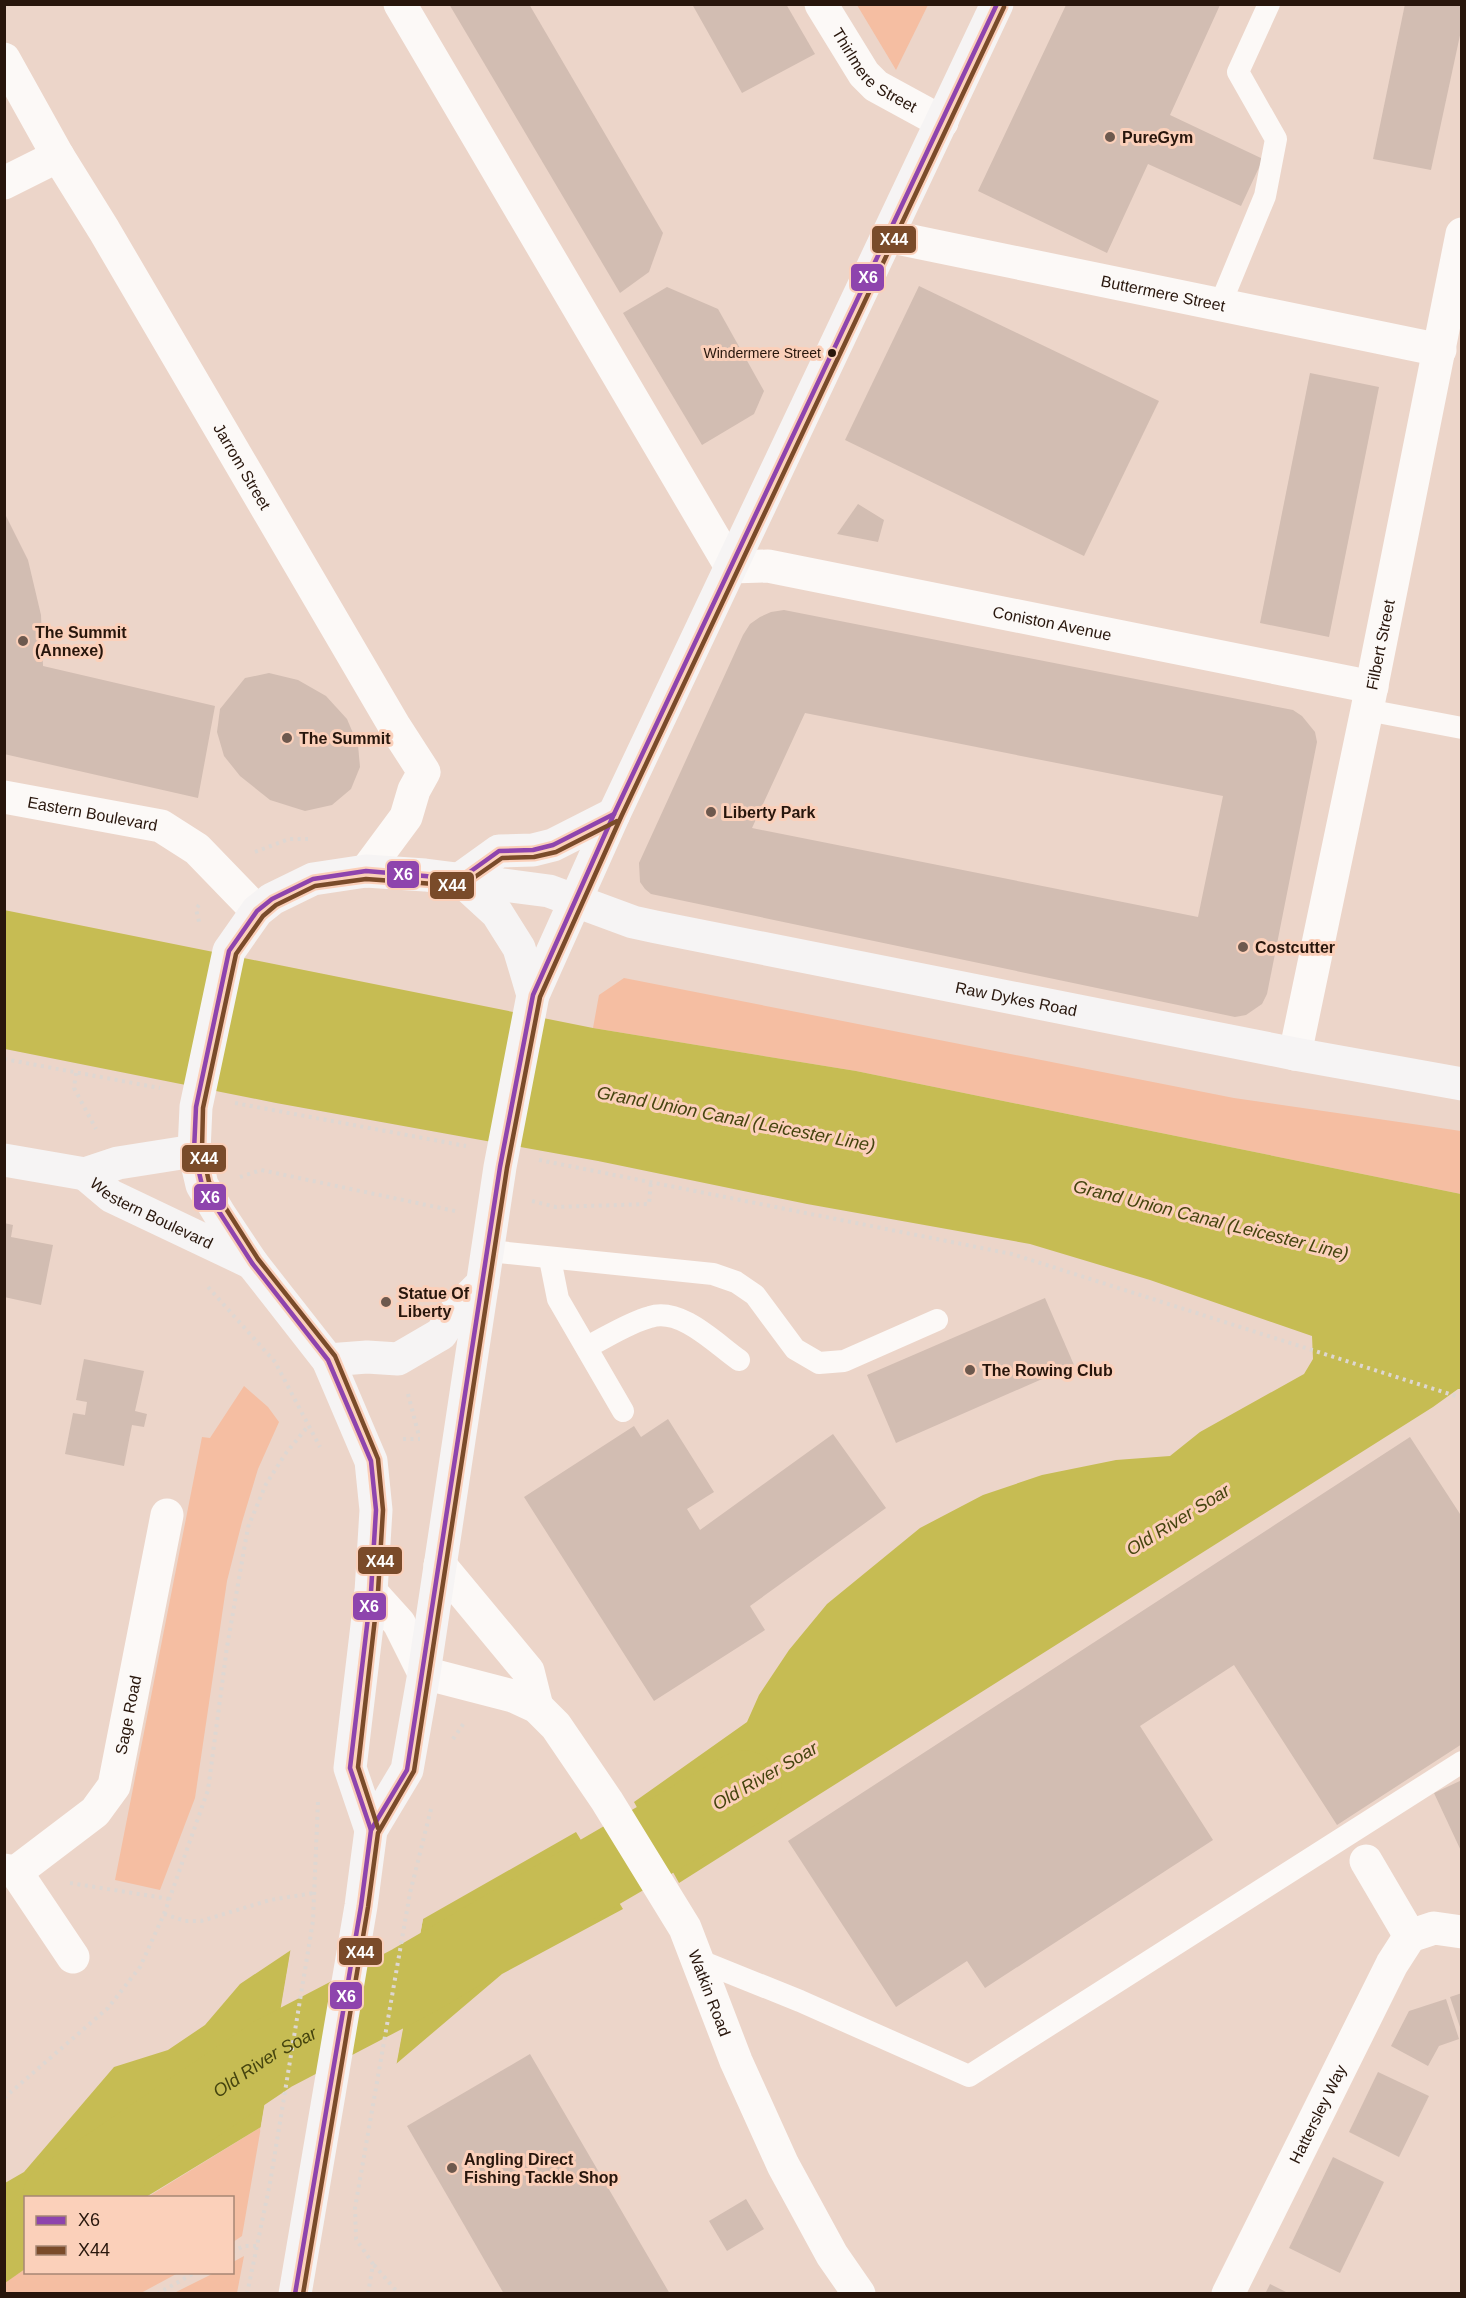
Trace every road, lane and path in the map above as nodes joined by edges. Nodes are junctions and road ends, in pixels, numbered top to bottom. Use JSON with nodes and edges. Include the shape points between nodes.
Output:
{"nodes":[{"id":1,"x":400,"y":4,"type":"edge"},
{"id":2,"x":821,"y":4,"type":"edge"},
{"id":3,"x":997,"y":4,"type":"edge"},
{"id":4,"x":1269,"y":4,"type":"edge"},
{"id":5,"x":4,"y":59,"type":"edge"},
{"id":6,"x":942,"y":122,"type":"junction"},
{"id":7,"x":58,"y":156,"type":"junction"},
{"id":8,"x":4,"y":183,"type":"edge"},
{"id":9,"x":1461,"y":234,"type":"edge"},
{"id":10,"x":886,"y":236,"type":"junction"},
{"id":11,"x":1220,"y":305,"type":"junction"},
{"id":12,"x":1440,"y":350,"type":"junction"},
{"id":13,"x":730,"y":567,"type":"junction"},
{"id":14,"x":1370,"y":698,"type":"junction"},
{"id":15,"x":1461,"y":728,"type":"edge"},
{"id":16,"x":4,"y":797,"type":"edge"},
{"id":17,"x":614,"y":814,"type":"junction"},
{"id":18,"x":313,"y":838,"type":"dead end"},
{"id":19,"x":366,"y":872,"type":"junction"},
{"id":20,"x":222,"y":874,"type":"junction"},
{"id":21,"x":460,"y":879,"type":"junction"},
{"id":22,"x":575,"y":900,"type":"junction"},
{"id":23,"x":257,"y":911,"type":"junction"},
{"id":24,"x":200,"y":931,"type":"dead end"},
{"id":25,"x":531,"y":1003,"type":"junction"},
{"id":26,"x":1295,"y":1054,"type":"junction"},
{"id":27,"x":4,"y":1059,"type":"edge"},
{"id":28,"x":76,"y":1072,"type":"junction"},
{"id":29,"x":1461,"y":1084,"type":"edge"},
{"id":30,"x":183,"y":1099,"type":"junction"},
{"id":31,"x":229,"y":1101,"type":"dead end"},
{"id":32,"x":99,"y":1136,"type":"dead end"},
{"id":33,"x":194,"y":1151,"type":"junction"},
{"id":34,"x":488,"y":1158,"type":"junction"},
{"id":35,"x":534,"y":1159,"type":"dead end"},
{"id":36,"x":4,"y":1160,"type":"edge"},
{"id":37,"x":86,"y":1174,"type":"junction"},
{"id":38,"x":651,"y":1181,"type":"junction"},
{"id":39,"x":202,"y":1185,"type":"junction"},
{"id":40,"x":556,"y":1208,"type":"dead end"},
{"id":41,"x":494,"y":1219,"type":"junction"},
{"id":42,"x":489,"y":1251,"type":"junction"},
{"id":43,"x":550,"y":1259,"type":"junction"},
{"id":44,"x":252,"y":1263,"type":"junction"},
{"id":45,"x":201,"y":1279,"type":"dead end"},
{"id":46,"x":483,"y":1283,"type":"junction"},
{"id":47,"x":937,"y":1320,"type":"dead end"},
{"id":48,"x":586,"y":1347,"type":"junction"},
{"id":49,"x":398,"y":1359,"type":"junction"},
{"id":50,"x":328,"y":1360,"type":"junction"},
{"id":51,"x":739,"y":1360,"type":"dead end"},
{"id":52,"x":1461,"y":1398,"type":"edge"},
{"id":53,"x":623,"y":1411,"type":"dead end"},
{"id":54,"x":309,"y":1425,"type":"junction"},
{"id":55,"x":420,"y":1439,"type":"dead end"},
{"id":56,"x":323,"y":1452,"type":"dead end"},
{"id":57,"x":167,"y":1515,"type":"dead end"},
{"id":58,"x":440,"y":1565,"type":"junction"},
{"id":59,"x":371,"y":1592,"type":"junction"},
{"id":60,"x":424,"y":1673,"type":"junction"},
{"id":61,"x":537,"y":1707,"type":"junction"},
{"id":62,"x":1461,"y":1762,"type":"edge"},
{"id":63,"x":371,"y":1830,"type":"junction"},
{"id":64,"x":1366,"y":1861,"type":"dead end"},
{"id":65,"x":10,"y":1871,"type":"edge"},
{"id":66,"x":314,"y":1893,"type":"dead end"},
{"id":67,"x":410,"y":1893,"type":"dead end"},
{"id":68,"x":170,"y":1899,"type":"junction"},
{"id":69,"x":164,"y":1914,"type":"junction"},
{"id":70,"x":314,"y":1921,"type":"dead end"},
{"id":71,"x":1461,"y":1932,"type":"edge"},
{"id":72,"x":1410,"y":1936,"type":"junction"},
{"id":73,"x":73,"y":1957,"type":"dead end"},
{"id":74,"x":698,"y":1960,"type":"junction"},
{"id":75,"x":4,"y":2098,"type":"edge"},
{"id":76,"x":256,"y":2246,"type":"junction"},
{"id":77,"x":234,"y":2251,"type":"edge"},
{"id":78,"x":373,"y":2264,"type":"junction"},
{"id":79,"x":192,"y":2274,"type":"edge"},
{"id":80,"x":157,"y":2294,"type":"edge"},
{"id":81,"x":247,"y":2294,"type":"edge"},
{"id":82,"x":295,"y":2294,"type":"edge"},
{"id":83,"x":368,"y":2294,"type":"edge"},
{"id":84,"x":399,"y":2294,"type":"edge"},
{"id":85,"x":859,"y":2294,"type":"edge"},
{"id":86,"x":1228,"y":2294,"type":"edge"}],
"edges":[{"from":1,"to":13,"type":"street"},
{"from":2,"to":6,"type":"street","name":"Thirlmere Street","via":[[864,74],[876,86]]},
{"from":3,"to":6,"type":"street"},
{"from":4,"to":11,"type":"lane","via":[[1238,72],[1276,139],[1265,196]]},
{"from":5,"to":7,"type":"street","name":"Jarrom Street"},
{"from":6,"to":10,"type":"street"},
{"from":7,"to":8,"type":"street"},
{"from":7,"to":19,"type":"street","name":"Jarrom Street","via":[[424,772],[406,817]]},
{"from":9,"to":12,"type":"street","name":"Filbert Street"},
{"from":10,"to":11,"type":"street","name":"Buttermere Street"},
{"from":10,"to":13,"type":"street"},
{"from":11,"to":12,"type":"street","name":"Buttermere Street"},
{"from":12,"to":14,"type":"street","name":"Filbert Street"},
{"from":13,"to":14,"type":"street","name":"Coniston Avenue","via":[[768,566]]},
{"from":13,"to":17,"type":"street"},
{"from":14,"to":15,"type":"lane"},
{"from":14,"to":26,"type":"street","name":"Filbert Street"},
{"from":16,"to":20,"type":"street","name":"Eastern Boulevard","via":[[161,826],[197,849]]},
{"from":17,"to":21,"type":"street","via":[[553,845],[499,851]]},
{"from":17,"to":22,"type":"street"},
{"from":18,"to":20,"type":"path","via":[[289,839],[236,859]]},
{"from":19,"to":21,"type":"street","name":"Raw Dykes Road"},
{"from":19,"to":23,"type":"street","name":"Raw Dykes Road","via":[[313,879],[272,898]]},
{"from":20,"to":23,"type":"street","name":"Eastern Boulevard"},
{"from":20,"to":24,"type":"path","via":[[196,909]]},
{"from":21,"to":22,"type":"street","name":"Raw Dykes Road","via":[[549,891]]},
{"from":21,"to":25,"type":"street","via":[[497,913],[519,948]]},
{"from":22,"to":25,"type":"street"},
{"from":22,"to":26,"type":"street","name":"Raw Dykes Road","via":[[656,927]]},
{"from":23,"to":30,"type":"street","via":[[230,951]]},
{"from":25,"to":34,"type":"street"},
{"from":26,"to":29,"type":"street","name":"Raw Dykes Road"},
{"from":27,"to":28,"type":"path"},
{"from":28,"to":30,"type":"path"},
{"from":28,"to":32,"type":"path","via":[[74,1088]]},
{"from":30,"to":33,"type":"street"},
{"from":31,"to":34,"type":"path"},
{"from":33,"to":37,"type":"street","name":"Western Boulevard","via":[[118,1163]]},
{"from":33,"to":39,"type":"street"},
{"from":34,"to":41,"type":"street"},
{"from":35,"to":38,"type":"path"},
{"from":36,"to":37,"type":"street","name":"Western Boulevard"},
{"from":37,"to":44,"type":"street","name":"Western Boulevard","via":[[111,1196]]},
{"from":38,"to":40,"type":"path","via":[[649,1204]]},
{"from":38,"to":52,"type":"path","via":[[1012,1254]]},
{"from":39,"to":41,"type":"path","via":[[234,1180],[261,1170]]},
{"from":39,"to":44,"type":"street"},
{"from":41,"to":42,"type":"street"},
{"from":42,"to":43,"type":"lane"},
{"from":42,"to":46,"type":"street"},
{"from":43,"to":47,"type":"lane","via":[[713,1274],[736,1282],[755,1295],[795,1349],[819,1363],[844,1361]]},
{"from":43,"to":48,"type":"lane","via":[[558,1299]]},
{"from":44,"to":50,"type":"street"},
{"from":45,"to":54,"type":"path","via":[[275,1362]]},
{"from":46,"to":49,"type":"street","via":[[458,1308],[441,1334]]},
{"from":46,"to":58,"type":"street"},
{"from":48,"to":51,"type":"lane","via":[[651,1316],[667,1316],[684,1321]]},
{"from":48,"to":53,"type":"lane"},
{"from":49,"to":50,"type":"street"},
{"from":49,"to":55,"type":"path"},
{"from":50,"to":59,"type":"street","via":[[371,1461],[376,1510]]},
{"from":54,"to":56,"type":"path"},
{"from":54,"to":68,"type":"path","via":[[266,1484],[248,1527],[208,1790]]},
{"from":57,"to":65,"type":"street","name":"Sage Road","via":[[114,1786],[95,1812]]},
{"from":58,"to":60,"type":"street"},
{"from":58,"to":61,"type":"street","name":"Watkin Road","via":[[528,1671]]},
{"from":59,"to":60,"type":"street","via":[[399,1623]]},
{"from":59,"to":63,"type":"street","via":[[350,1768]]},
{"from":60,"to":61,"type":"street","name":"Watkin Road","via":[[490,1689]]},
{"from":60,"to":63,"type":"street","via":[[407,1770]]},
{"from":61,"to":74,"type":"street","name":"Watkin Road","via":[[556,1726],[607,1801],[685,1928]]},
{"from":62,"to":74,"type":"lane","via":[[969,2076]]},
{"from":63,"to":82,"type":"street","via":[[362,1906]]},
{"from":64,"to":72,"type":"street"},
{"from":65,"to":68,"type":"path"},
{"from":65,"to":73,"type":"street"},
{"from":66,"to":69,"type":"path","via":[[270,1900],[201,1921]]},
{"from":67,"to":78,"type":"path","via":[[354,2208],[356,2239]]},
{"from":68,"to":69,"type":"path"},
{"from":69,"to":75,"type":"path","via":[[140,1967],[108,2008]]},
{"from":70,"to":76,"type":"path"},
{"from":71,"to":72,"type":"street","via":[[1434,1928]]},
{"from":72,"to":86,"type":"street","name":"Hattersley Way","via":[[1392,1964]]},
{"from":74,"to":85,"type":"street","name":"Watkin Road","via":[[736,2061],[783,2165],[832,2255]]},
{"from":76,"to":77,"type":"path"},
{"from":76,"to":81,"type":"path"},
{"from":78,"to":83,"type":"path"},
{"from":78,"to":84,"type":"path"},
{"from":79,"to":80,"type":"path"}]}
